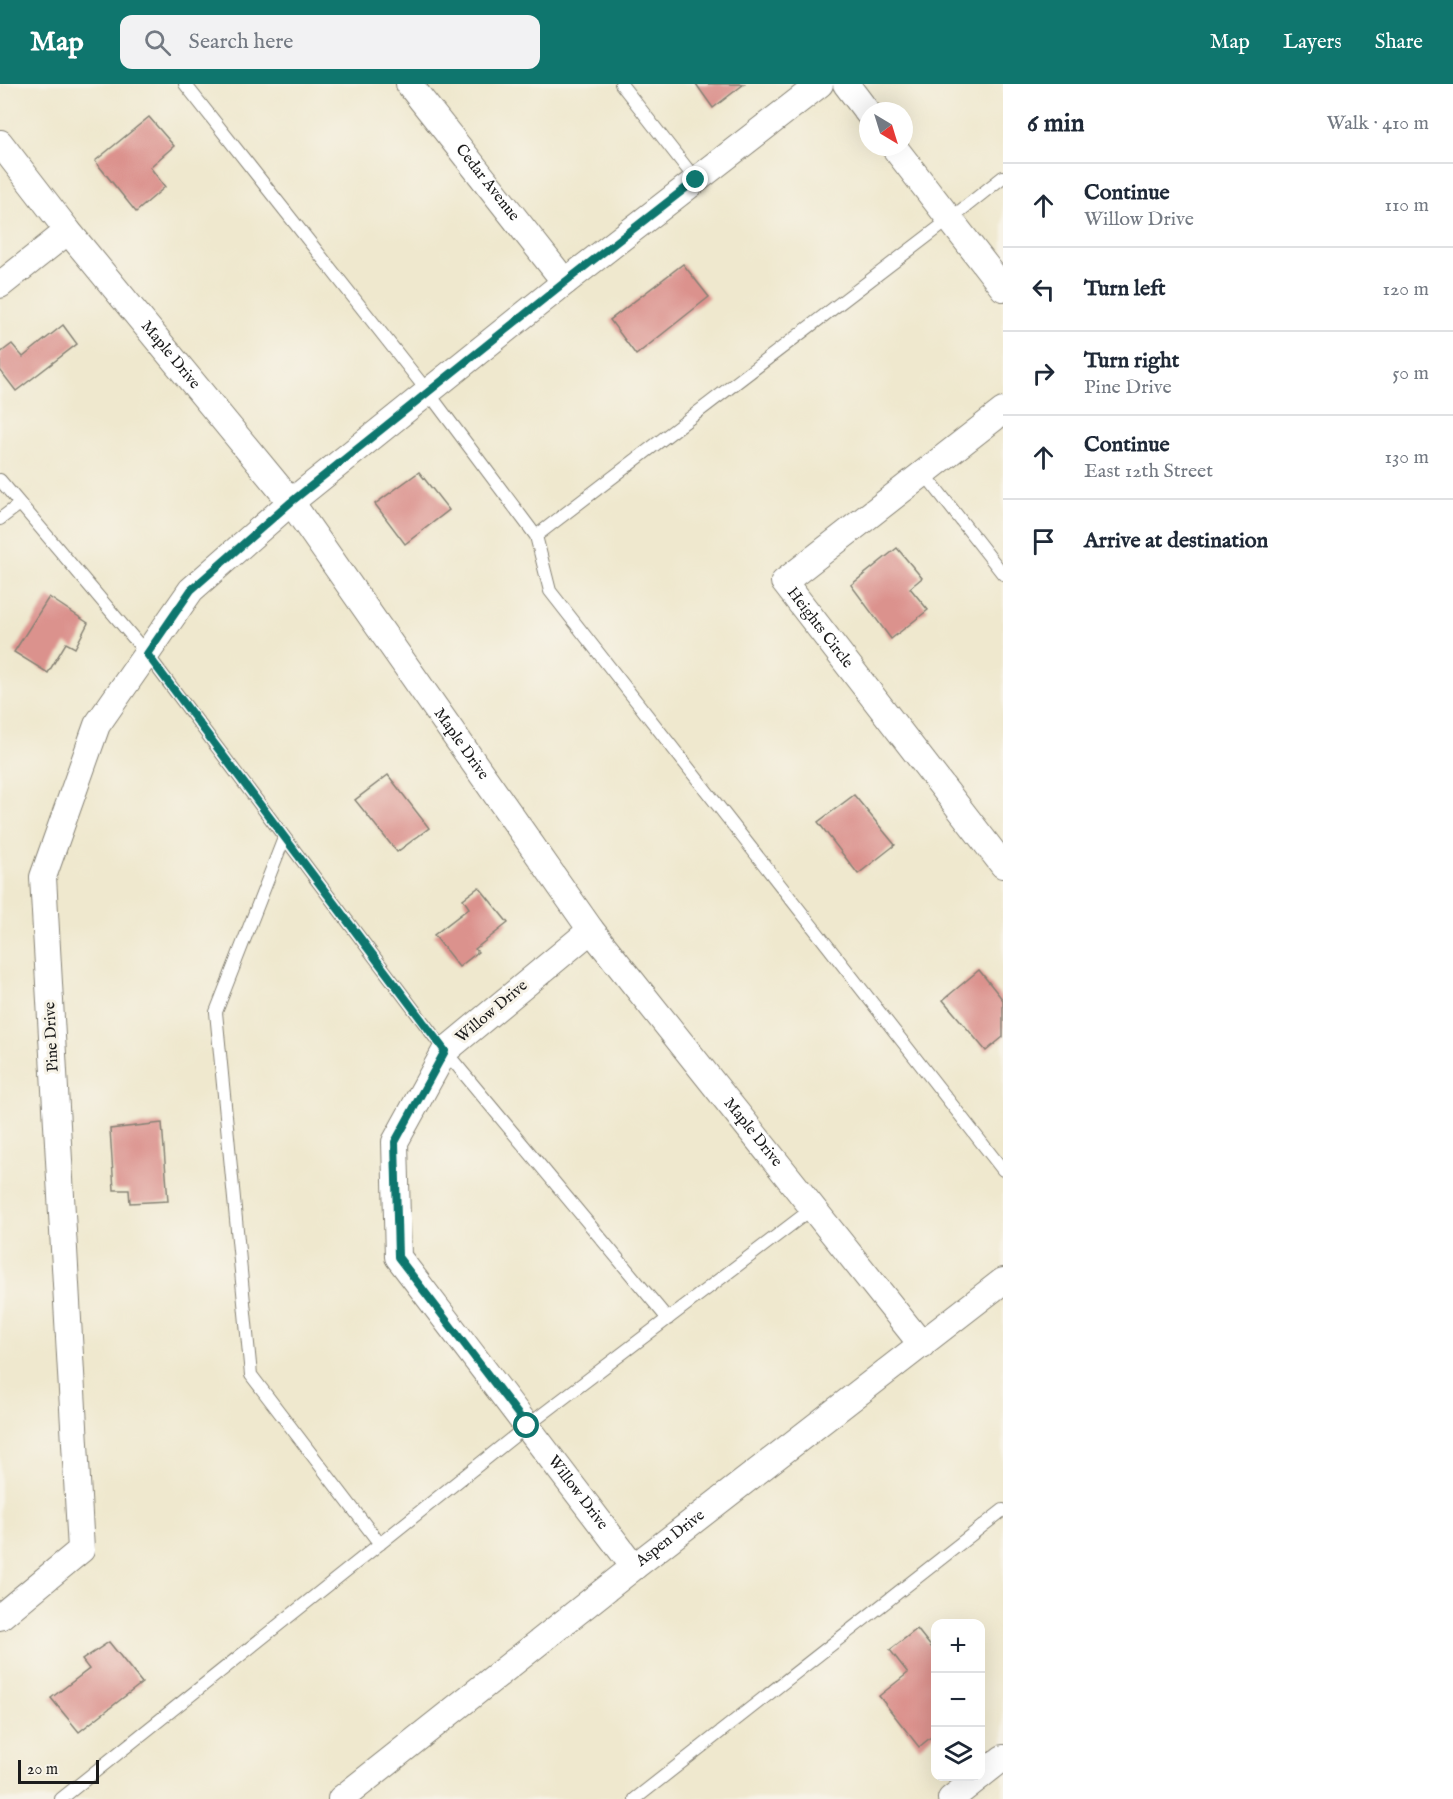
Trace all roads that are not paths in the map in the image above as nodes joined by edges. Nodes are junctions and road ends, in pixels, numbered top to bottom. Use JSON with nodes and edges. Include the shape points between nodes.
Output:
{"nodes":[{"id":1,"x":185,"y":84,"type":"edge"},
{"id":2,"x":409,"y":84,"type":"edge"},
{"id":3,"x":621,"y":84,"type":"edge"},
{"id":4,"x":820,"y":84,"type":"edge"},
{"id":5,"x":846,"y":84,"type":"edge"},
{"id":6,"x":860,"y":102,"type":"edge"},
{"id":7,"x":0,"y":142,"type":"edge"},
{"id":8,"x":901,"y":156,"type":"edge"},
{"id":9,"x":1003,"y":177,"type":"edge"},
{"id":10,"x":696,"y":180,"type":"junction"},
{"id":11,"x":950,"y":219,"type":"junction"},
{"id":12,"x":68,"y":231,"type":"junction"},
{"id":13,"x":565,"y":282,"type":"junction"},
{"id":14,"x":0,"y":285,"type":"edge"},
{"id":15,"x":1003,"y":288,"type":"edge"},
{"id":16,"x":428,"y":392,"type":"junction"},
{"id":17,"x":1003,"y":411,"type":"edge"},
{"id":18,"x":924,"y":473,"type":"junction"},
{"id":19,"x":0,"y":480,"type":"edge"},
{"id":20,"x":291,"y":502,"type":"junction"},
{"id":21,"x":20,"y":504,"type":"junction"},
{"id":22,"x":0,"y":519,"type":"edge"},
{"id":23,"x":536,"y":536,"type":"junction"},
{"id":24,"x":1003,"y":574,"type":"edge"},
{"id":25,"x":147,"y":654,"type":"junction"},
{"id":26,"x":284,"y":838,"type":"junction"},
{"id":27,"x":1003,"y":865,"type":"edge"},
{"id":28,"x":591,"y":930,"type":"junction"},
{"id":29,"x":445,"y":1051,"type":"junction"},
{"id":30,"x":1003,"y":1170,"type":"edge"},
{"id":31,"x":813,"y":1208,"type":"junction"},
{"id":32,"x":1003,"y":1281,"type":"edge"},
{"id":33,"x":668,"y":1319,"type":"junction"},
{"id":34,"x":922,"y":1345,"type":"junction"},
{"id":35,"x":527,"y":1426,"type":"junction"},
{"id":36,"x":1003,"y":1510,"type":"edge"},
{"id":37,"x":381,"y":1544,"type":"junction"},
{"id":38,"x":634,"y":1566,"type":"junction"},
{"id":39,"x":0,"y":1617,"type":"edge"},
{"id":40,"x":1003,"y":1758,"type":"edge"},
{"id":41,"x":985,"y":1772,"type":"edge"},
{"id":42,"x":974,"y":1781,"type":"edge"},
{"id":43,"x":61,"y":1799,"type":"edge"},
{"id":44,"x":341,"y":1799,"type":"edge"},
{"id":45,"x":635,"y":1799,"type":"edge"},
{"id":46,"x":951,"y":1799,"type":"edge"}],
"edges":[{"from":1,"to":16,"type":"lane"},
{"from":2,"to":13,"type":"street","name":"Cedar Avenue"},
{"from":3,"to":10,"type":"lane"},
{"from":4,"to":10,"type":"street","name":"Pine Drive"},
{"from":5,"to":6,"type":"street"},
{"from":7,"to":12,"type":"street","name":"Maple Drive"},
{"from":8,"to":11,"type":"street"},
{"from":9,"to":11,"type":"lane"},
{"from":10,"to":13,"type":"street","name":"Pine Drive"},
{"from":11,"to":15,"type":"street"},
{"from":11,"to":23,"type":"lane"},
{"from":12,"to":14,"type":"street"},
{"from":12,"to":20,"type":"street","name":"Maple Drive"},
{"from":13,"to":16,"type":"street","name":"Pine Drive"},
{"from":16,"to":20,"type":"street","name":"Pine Drive"},
{"from":16,"to":23,"type":"lane"},
{"from":17,"to":18,"type":"street","name":"Heights Circle"},
{"from":18,"to":24,"type":"lane"},
{"from":18,"to":27,"type":"street","name":"Heights Circle","via":[[784,582]]},
{"from":19,"to":21,"type":"lane"},
{"from":20,"to":25,"type":"street","name":"Pine Drive","via":[[191,590]]},
{"from":20,"to":28,"type":"street","name":"Maple Drive"},
{"from":21,"to":22,"type":"lane"},
{"from":21,"to":25,"type":"lane"},
{"from":23,"to":30,"type":"lane","via":[[550,591]]},
{"from":25,"to":26,"type":"lane"},
{"from":25,"to":39,"type":"street","name":"Pine Drive","via":[[97,725],[43,877],[81,1550]]},
{"from":26,"to":29,"type":"lane"},
{"from":26,"to":37,"type":"lane","via":[[216,1012],[251,1375]]},
{"from":28,"to":29,"type":"street","name":"Willow Drive"},
{"from":28,"to":31,"type":"street","name":"Maple Drive"},
{"from":29,"to":33,"type":"lane"},
{"from":29,"to":35,"type":"street","name":"Willow Drive","via":[[395,1142],[398,1257]]},
{"from":31,"to":33,"type":"lane"},
{"from":31,"to":34,"type":"street","name":"Maple Drive"},
{"from":32,"to":34,"type":"street","name":"Aspen Drive"},
{"from":33,"to":35,"type":"lane"},
{"from":34,"to":38,"type":"street","name":"Aspen Drive"},
{"from":35,"to":37,"type":"lane"},
{"from":35,"to":38,"type":"street","name":"Willow Drive"},
{"from":36,"to":45,"type":"lane"},
{"from":37,"to":43,"type":"lane"},
{"from":38,"to":44,"type":"street","name":"Aspen Drive"},
{"from":40,"to":41,"type":"street"},
{"from":42,"to":46,"type":"street"}]}
